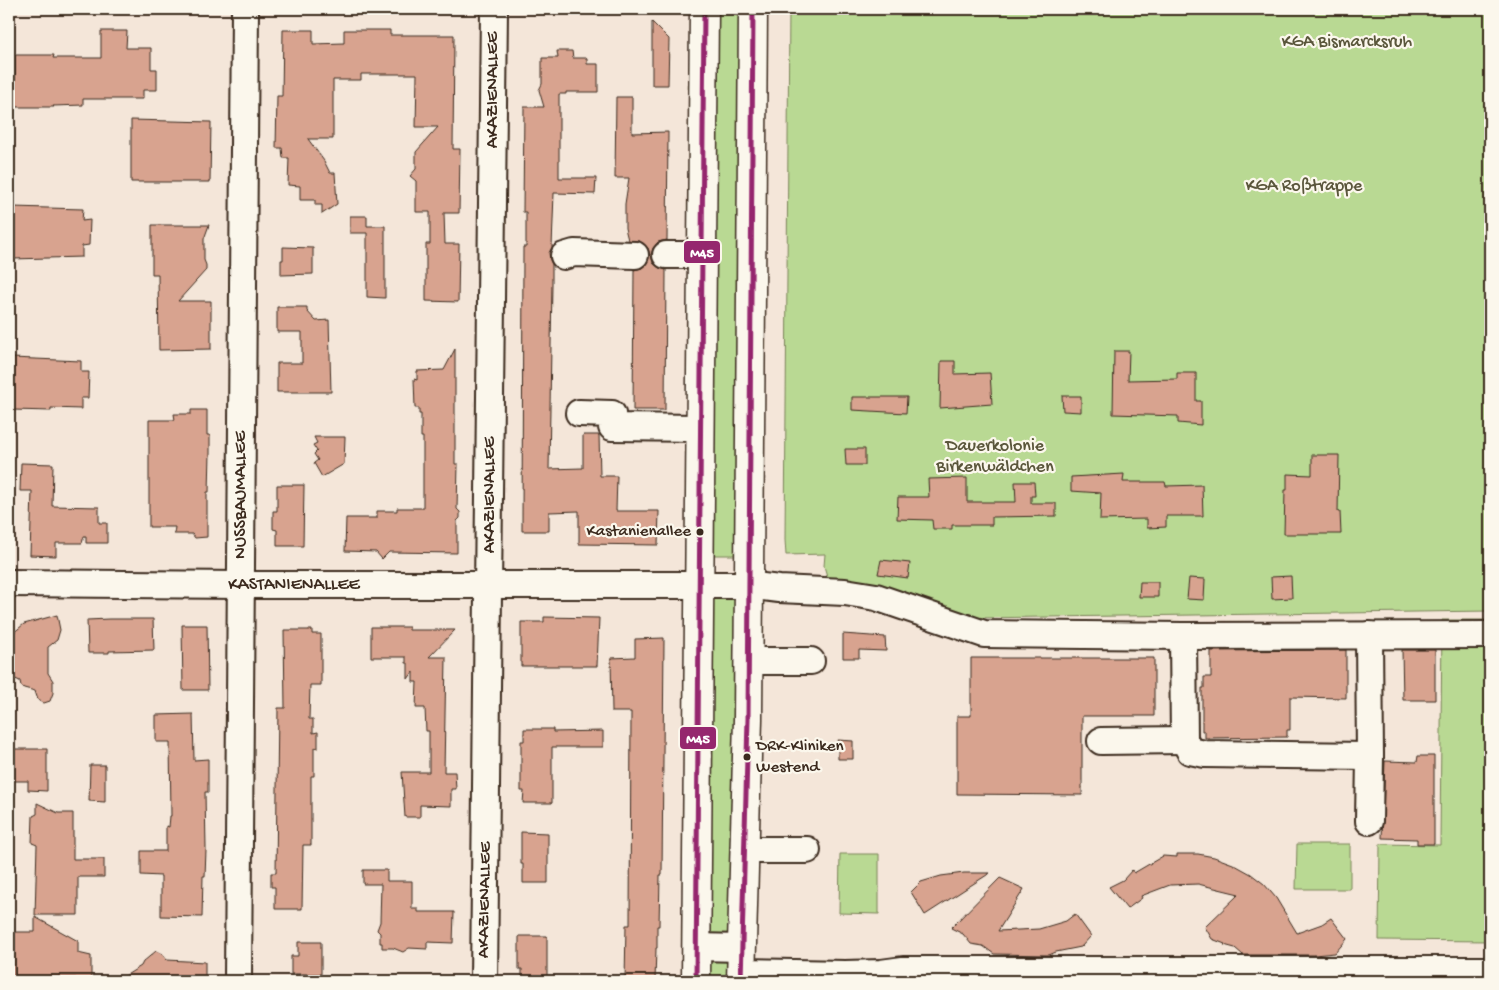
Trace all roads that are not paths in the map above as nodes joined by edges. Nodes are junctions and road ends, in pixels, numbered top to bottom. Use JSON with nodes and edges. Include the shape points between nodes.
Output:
{"nodes":[{"id":1,"x":245,"y":9,"type":"edge"},
{"id":2,"x":494,"y":9,"type":"edge"},
{"id":3,"x":704,"y":9,"type":"edge"},
{"id":4,"x":753,"y":9,"type":"edge"},
{"id":5,"x":634,"y":255,"type":"dead end"},
{"id":6,"x":666,"y":255,"type":"dead end"},
{"id":7,"x":564,"y":256,"type":"dead end"},
{"id":8,"x":702,"y":256,"type":"junction"},
{"id":9,"x":579,"y":413,"type":"dead end"},
{"id":10,"x":701,"y":428,"type":"junction"},
{"id":11,"x":9,"y":583,"type":"edge"},
{"id":12,"x":241,"y":585,"type":"junction"},
{"id":13,"x":489,"y":585,"type":"junction"},
{"id":14,"x":700,"y":585,"type":"junction"},
{"id":15,"x":748,"y":586,"type":"junction"},
{"id":16,"x":1369,"y":635,"type":"junction"},
{"id":17,"x":1490,"y":635,"type":"edge"},
{"id":18,"x":1183,"y":636,"type":"junction"},
{"id":19,"x":748,"y":661,"type":"junction"},
{"id":20,"x":811,"y":661,"type":"dead end"},
{"id":21,"x":1184,"y":740,"type":"junction"},
{"id":22,"x":1101,"y":741,"type":"dead end"},
{"id":23,"x":1370,"y":756,"type":"junction"},
{"id":24,"x":1369,"y":821,"type":"dead end"},
{"id":25,"x":744,"y":850,"type":"junction"},
{"id":26,"x":807,"y":850,"type":"dead end"},
{"id":27,"x":696,"y":947,"type":"junction"},
{"id":28,"x":741,"y":967,"type":"edge"},
{"id":29,"x":1490,"y":970,"type":"edge"},
{"id":30,"x":238,"y":981,"type":"edge"},
{"id":31,"x":484,"y":981,"type":"edge"},
{"id":32,"x":696,"y":981,"type":"edge"}],
"edges":[{"from":1,"to":12,"type":"street","name":"NUSSBAUMALLEE"},
{"from":2,"to":13,"type":"street","name":"AKAZIENALLEE"},
{"from":3,"to":8,"type":"main road"},
{"from":4,"to":15,"type":"main road"},
{"from":5,"to":7,"type":"street","via":[[574,253]]},
{"from":6,"to":8,"type":"street"},
{"from":8,"to":10,"type":"main road"},
{"from":9,"to":10,"type":"street","via":[[612,414],[612,427]]},
{"from":10,"to":14,"type":"main road"},
{"from":11,"to":12,"type":"street","name":"KASTANIENALLEE"},
{"from":12,"to":13,"type":"street","name":"KASTANIENALLEE"},
{"from":12,"to":30,"type":"street","name":"NUSSBAUMALLEE"},
{"from":13,"to":14,"type":"street","name":"KASTANIENALLEE"},
{"from":13,"to":31,"type":"street","name":"AKAZIENALLEE"},
{"from":14,"to":15,"type":"street","name":"KASTANIENALLEE"},
{"from":14,"to":27,"type":"main road"},
{"from":15,"to":18,"type":"street","name":"KASTANIENALLEE","via":[[876,597],[984,634]]},
{"from":15,"to":19,"type":"main road"},
{"from":16,"to":17,"type":"street","name":"KASTANIENALLEE"},
{"from":16,"to":18,"type":"street","name":"KASTANIENALLEE"},
{"from":16,"to":23,"type":"street"},
{"from":18,"to":21,"type":"street"},
{"from":19,"to":20,"type":"street"},
{"from":19,"to":25,"type":"main road"},
{"from":21,"to":22,"type":"street"},
{"from":21,"to":23,"type":"street","via":[[1190,751],[1205,754]]},
{"from":23,"to":24,"type":"street"},
{"from":25,"to":26,"type":"street"},
{"from":25,"to":28,"type":"main road"},
{"from":27,"to":28,"type":"street"},
{"from":27,"to":32,"type":"main road"},
{"from":28,"to":29,"type":"street","via":[[817,974],[902,970]]}]}
